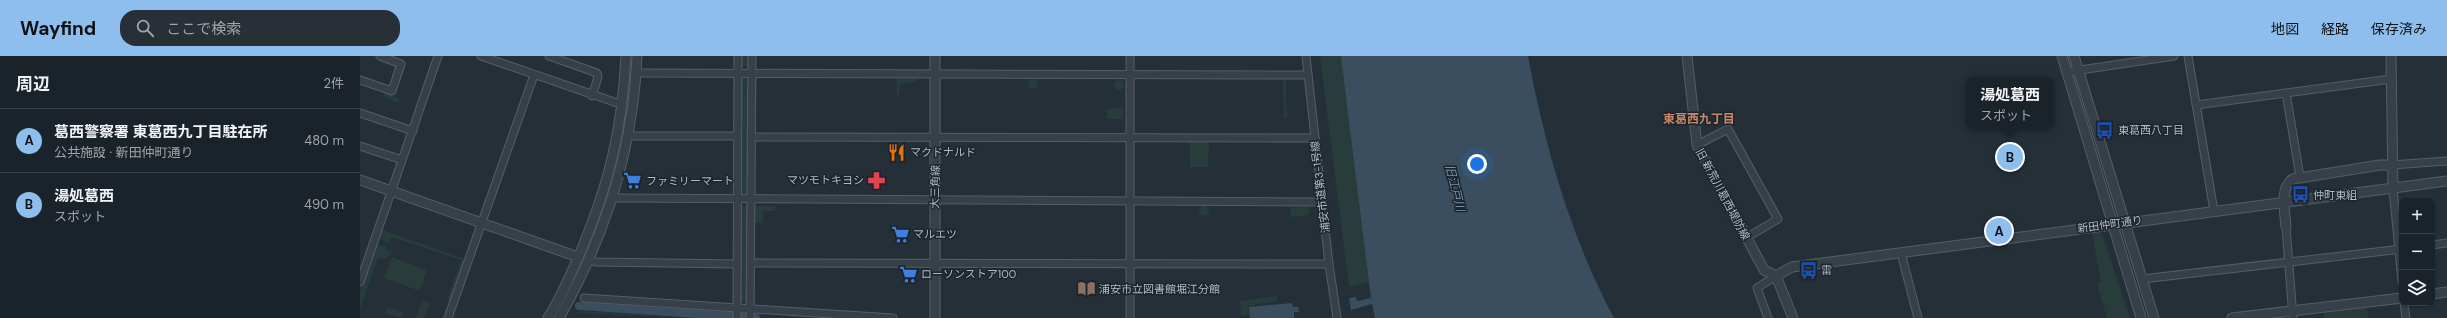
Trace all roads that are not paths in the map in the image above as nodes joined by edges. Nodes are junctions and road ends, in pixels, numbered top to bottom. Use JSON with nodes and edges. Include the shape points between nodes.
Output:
{"nodes":[{"id":1,"x":380,"y":56,"type":"edge"},
{"id":2,"x":438,"y":56,"type":"edge"},
{"id":3,"x":481,"y":56,"type":"edge"},
{"id":4,"x":508,"y":56,"type":"edge"},
{"id":5,"x":549,"y":56,"type":"edge"},
{"id":6,"x":626,"y":56,"type":"edge"},
{"id":7,"x":637,"y":56,"type":"edge"},
{"id":8,"x":738,"y":56,"type":"edge"},
{"id":9,"x":752,"y":56,"type":"edge"},
{"id":10,"x":935,"y":56,"type":"edge"},
{"id":11,"x":1130,"y":56,"type":"edge"},
{"id":12,"x":1306,"y":56,"type":"edge"},
{"id":13,"x":1687,"y":56,"type":"edge"},
{"id":14,"x":2062,"y":56,"type":"edge"},
{"id":15,"x":2074,"y":56,"type":"edge"},
{"id":16,"x":2174,"y":56,"type":"edge"},
{"id":17,"x":2188,"y":56,"type":"edge"},
{"id":18,"x":2391,"y":56,"type":"edge"},
{"id":19,"x":2134,"y":59,"type":"edge"},
{"id":20,"x":505,"y":64,"type":"junction"},
{"id":21,"x":2078,"y":70,"type":"junction"},
{"id":22,"x":2066,"y":72,"type":"junction"},
{"id":23,"x":636,"y":73,"type":"junction"},
{"id":24,"x":738,"y":73,"type":"junction"},
{"id":25,"x":752,"y":73,"type":"junction"},
{"id":26,"x":935,"y":74,"type":"junction"},
{"id":27,"x":534,"y":75,"type":"junction"},
{"id":28,"x":1130,"y":75,"type":"junction"},
{"id":29,"x":1308,"y":75,"type":"junction"},
{"id":30,"x":2391,"y":79,"type":"junction"},
{"id":31,"x":360,"y":80,"type":"edge"},
{"id":32,"x":2286,"y":93,"type":"junction"},
{"id":33,"x":592,"y":96,"type":"junction"},
{"id":34,"x":623,"y":105,"type":"junction"},
{"id":35,"x":2196,"y":105,"type":"junction"},
{"id":36,"x":360,"y":113,"type":"edge"},
{"id":37,"x":413,"y":131,"type":"junction"},
{"id":38,"x":628,"y":136,"type":"junction"},
{"id":39,"x":737,"y":136,"type":"junction"},
{"id":40,"x":751,"y":136,"type":"junction"},
{"id":41,"x":935,"y":137,"type":"junction"},
{"id":42,"x":1130,"y":137,"type":"junction"},
{"id":43,"x":1315,"y":138,"type":"junction"},
{"id":44,"x":1697,"y":145,"type":"junction"},
{"id":45,"x":360,"y":146,"type":"edge"},
{"id":46,"x":402,"y":160,"type":"junction"},
{"id":47,"x":2447,"y":161,"type":"edge"},
{"id":48,"x":2392,"y":165,"type":"junction"},
{"id":49,"x":2300,"y":177,"type":"junction"},
{"id":50,"x":360,"y":180,"type":"edge"},
{"id":51,"x":2447,"y":181,"type":"edge"},
{"id":52,"x":2393,"y":189,"type":"junction"},
{"id":53,"x":391,"y":191,"type":"junction"},
{"id":54,"x":612,"y":198,"type":"junction"},
{"id":55,"x":737,"y":200,"type":"junction"},
{"id":56,"x":751,"y":200,"type":"junction"},
{"id":57,"x":934,"y":201,"type":"junction"},
{"id":58,"x":1130,"y":201,"type":"junction"},
{"id":59,"x":1322,"y":202,"type":"junction"},
{"id":60,"x":2284,"y":203,"type":"junction"},
{"id":61,"x":2214,"y":211,"type":"junction"},
{"id":62,"x":481,"y":222,"type":"junction"},
{"id":63,"x":2125,"y":222,"type":"junction"},
{"id":64,"x":2112,"y":224,"type":"junction"},
{"id":65,"x":2286,"y":227,"type":"joint"},
{"id":66,"x":1746,"y":238,"type":"junction"},
{"id":67,"x":2399,"y":240,"type":"edge"},
{"id":68,"x":2447,"y":243,"type":"edge"},
{"id":69,"x":2435,"y":245,"type":"edge"},
{"id":70,"x":2399,"y":249,"type":"edge"},
{"id":71,"x":1901,"y":253,"type":"junction"},
{"id":72,"x":578,"y":257,"type":"junction"},
{"id":73,"x":589,"y":260,"type":"junction"},
{"id":74,"x":2288,"y":262,"type":"junction"},
{"id":75,"x":751,"y":263,"type":"junction"},
{"id":76,"x":934,"y":263,"type":"junction"},
{"id":77,"x":737,"y":264,"type":"junction"},
{"id":78,"x":1130,"y":264,"type":"junction"},
{"id":79,"x":1329,"y":264,"type":"junction"},
{"id":80,"x":1776,"y":276,"type":"junction"},
{"id":81,"x":2142,"y":279,"type":"junction"},
{"id":82,"x":360,"y":282,"type":"edge"},
{"id":83,"x":2447,"y":292,"type":"edge"},
{"id":84,"x":2435,"y":294,"type":"edge"},
{"id":85,"x":584,"y":298,"type":"dead end"},
{"id":86,"x":2399,"y":298,"type":"edge"},
{"id":87,"x":2404,"y":306,"type":"edge"},
{"id":88,"x":737,"y":312,"type":"edge"},
{"id":89,"x":750,"y":313,"type":"edge"},
{"id":90,"x":2292,"y":315,"type":"edge"},
{"id":91,"x":448,"y":318,"type":"edge"},
{"id":92,"x":548,"y":318,"type":"edge"},
{"id":93,"x":559,"y":318,"type":"edge"},
{"id":94,"x":893,"y":318,"type":"edge"},
{"id":95,"x":935,"y":318,"type":"edge"},
{"id":96,"x":1130,"y":318,"type":"edge"},
{"id":97,"x":1338,"y":318,"type":"edge"},
{"id":98,"x":1768,"y":318,"type":"edge"},
{"id":99,"x":1793,"y":318,"type":"edge"},
{"id":100,"x":1918,"y":318,"type":"edge"},
{"id":101,"x":2141,"y":318,"type":"edge"},
{"id":102,"x":2154,"y":318,"type":"edge"},
{"id":103,"x":2232,"y":318,"type":"edge"},
{"id":104,"x":2406,"y":318,"type":"edge"}],
"edges":[{"from":1,"to":31,"type":"street","via":[[402,64],[392,91]]},
{"from":2,"to":37,"type":"street"},
{"from":3,"to":20,"type":"street"},
{"from":4,"to":20,"type":"street"},
{"from":5,"to":33,"type":"street","via":[[597,73]]},
{"from":6,"to":34,"type":"street"},
{"from":7,"to":23,"type":"street"},
{"from":8,"to":24,"type":"street"},
{"from":9,"to":25,"type":"street"},
{"from":10,"to":26,"type":"street","name":"大三角線"},
{"from":11,"to":28,"type":"street"},
{"from":12,"to":29,"type":"street","name":"浦安市道第3-1号線"},
{"from":13,"to":44,"type":"street","name":"旧 新荒川葛西堤防線"},
{"from":14,"to":22,"type":"street"},
{"from":15,"to":21,"type":"street"},
{"from":16,"to":19,"type":"street"},
{"from":17,"to":35,"type":"street"},
{"from":18,"to":30,"type":"street"},
{"from":19,"to":21,"type":"street"},
{"from":20,"to":27,"type":"street"},
{"from":21,"to":22,"type":"street"},
{"from":21,"to":63,"type":"street"},
{"from":22,"to":64,"type":"street"},
{"from":23,"to":24,"type":"street"},
{"from":23,"to":38,"type":"street"},
{"from":24,"to":25,"type":"street"},
{"from":24,"to":39,"type":"street"},
{"from":25,"to":26,"type":"street"},
{"from":25,"to":40,"type":"street"},
{"from":26,"to":28,"type":"street"},
{"from":26,"to":41,"type":"street","name":"大三角線"},
{"from":27,"to":33,"type":"street"},
{"from":27,"to":62,"type":"street"},
{"from":28,"to":29,"type":"street"},
{"from":28,"to":42,"type":"street"},
{"from":29,"to":43,"type":"street","name":"浦安市道第3-1号線"},
{"from":30,"to":32,"type":"street"},
{"from":30,"to":48,"type":"street"},
{"from":32,"to":35,"type":"street"},
{"from":32,"to":49,"type":"street"},
{"from":33,"to":34,"type":"street"},
{"from":34,"to":72,"type":"street","via":[[608,180]]},
{"from":35,"to":61,"type":"street"},
{"from":36,"to":37,"type":"street"},
{"from":37,"to":46,"type":"street"},
{"from":38,"to":39,"type":"street"},
{"from":38,"to":54,"type":"street"},
{"from":39,"to":55,"type":"street"},
{"from":40,"to":41,"type":"street"},
{"from":40,"to":56,"type":"street"},
{"from":41,"to":42,"type":"street"},
{"from":41,"to":57,"type":"street","name":"大三角線"},
{"from":42,"to":43,"type":"street"},
{"from":42,"to":58,"type":"street"},
{"from":43,"to":59,"type":"street","name":"浦安市道第3-1号線"},
{"from":44,"to":66,"type":"street","name":"旧 新荒川葛西堤防線"},
{"from":44,"to":66,"type":"street","via":[[1728,129],[1778,219]]},
{"from":45,"to":46,"type":"street"},
{"from":46,"to":53,"type":"street"},
{"from":47,"to":48,"type":"street"},
{"from":48,"to":49,"type":"street","via":[[2380,164]]},
{"from":48,"to":52,"type":"street"},
{"from":49,"to":60,"type":"street","via":[[2289,182]]},
{"from":50,"to":53,"type":"street"},
{"from":51,"to":52,"type":"street","name":"新田仲町通り"},
{"from":52,"to":60,"type":"street","name":"新田仲町通り"},
{"from":52,"to":67,"type":"street"},
{"from":53,"to":62,"type":"street"},
{"from":53,"to":82,"type":"street"},
{"from":54,"to":55,"type":"street"},
{"from":54,"to":73,"type":"street"},
{"from":55,"to":56,"type":"street"},
{"from":55,"to":77,"type":"street"},
{"from":56,"to":57,"type":"street"},
{"from":56,"to":75,"type":"street"},
{"from":57,"to":58,"type":"street"},
{"from":57,"to":76,"type":"street","name":"大三角線"},
{"from":58,"to":59,"type":"street"},
{"from":58,"to":78,"type":"street"},
{"from":59,"to":79,"type":"street","name":"浦安市道第3-1号線"},
{"from":60,"to":61,"type":"street","name":"新田仲町通り"},
{"from":60,"to":65,"type":"street"},
{"from":61,"to":63,"type":"street","name":"新田仲町通り"},
{"from":62,"to":72,"type":"street"},
{"from":62,"to":91,"type":"street"},
{"from":63,"to":64,"type":"street","name":"新田仲町通り"},
{"from":63,"to":81,"type":"street"},
{"from":64,"to":71,"type":"street","name":"新田仲町通り"},
{"from":64,"to":101,"type":"street"},
{"from":65,"to":74,"type":"street"},
{"from":66,"to":80,"type":"street","name":"旧 新荒川葛西堤防線","via":[[1764,270]]},
{"from":68,"to":69,"type":"street"},
{"from":70,"to":74,"type":"street"},
{"from":71,"to":80,"type":"street","name":"新田仲町通り","via":[[1792,267]]},
{"from":71,"to":100,"type":"street"},
{"from":72,"to":92,"type":"street"},
{"from":73,"to":77,"type":"street"},
{"from":73,"to":93,"type":"street"},
{"from":74,"to":81,"type":"street"},
{"from":74,"to":90,"type":"street"},
{"from":75,"to":76,"type":"street"},
{"from":75,"to":89,"type":"street"},
{"from":76,"to":78,"type":"street"},
{"from":76,"to":95,"type":"street","name":"大三角線"},
{"from":77,"to":88,"type":"street"},
{"from":78,"to":79,"type":"street"},
{"from":78,"to":96,"type":"street"},
{"from":79,"to":97,"type":"street","name":"浦安市道第3-1号線"},
{"from":80,"to":98,"type":"street","via":[[1757,288]]},
{"from":80,"to":99,"type":"street"},
{"from":81,"to":102,"type":"street"},
{"from":83,"to":84,"type":"street"},
{"from":85,"to":88,"type":"street"},
{"from":86,"to":90,"type":"street"},
{"from":87,"to":104,"type":"street"},
{"from":88,"to":89,"type":"street"},
{"from":89,"to":94,"type":"street"},
{"from":90,"to":103,"type":"street"}]}
